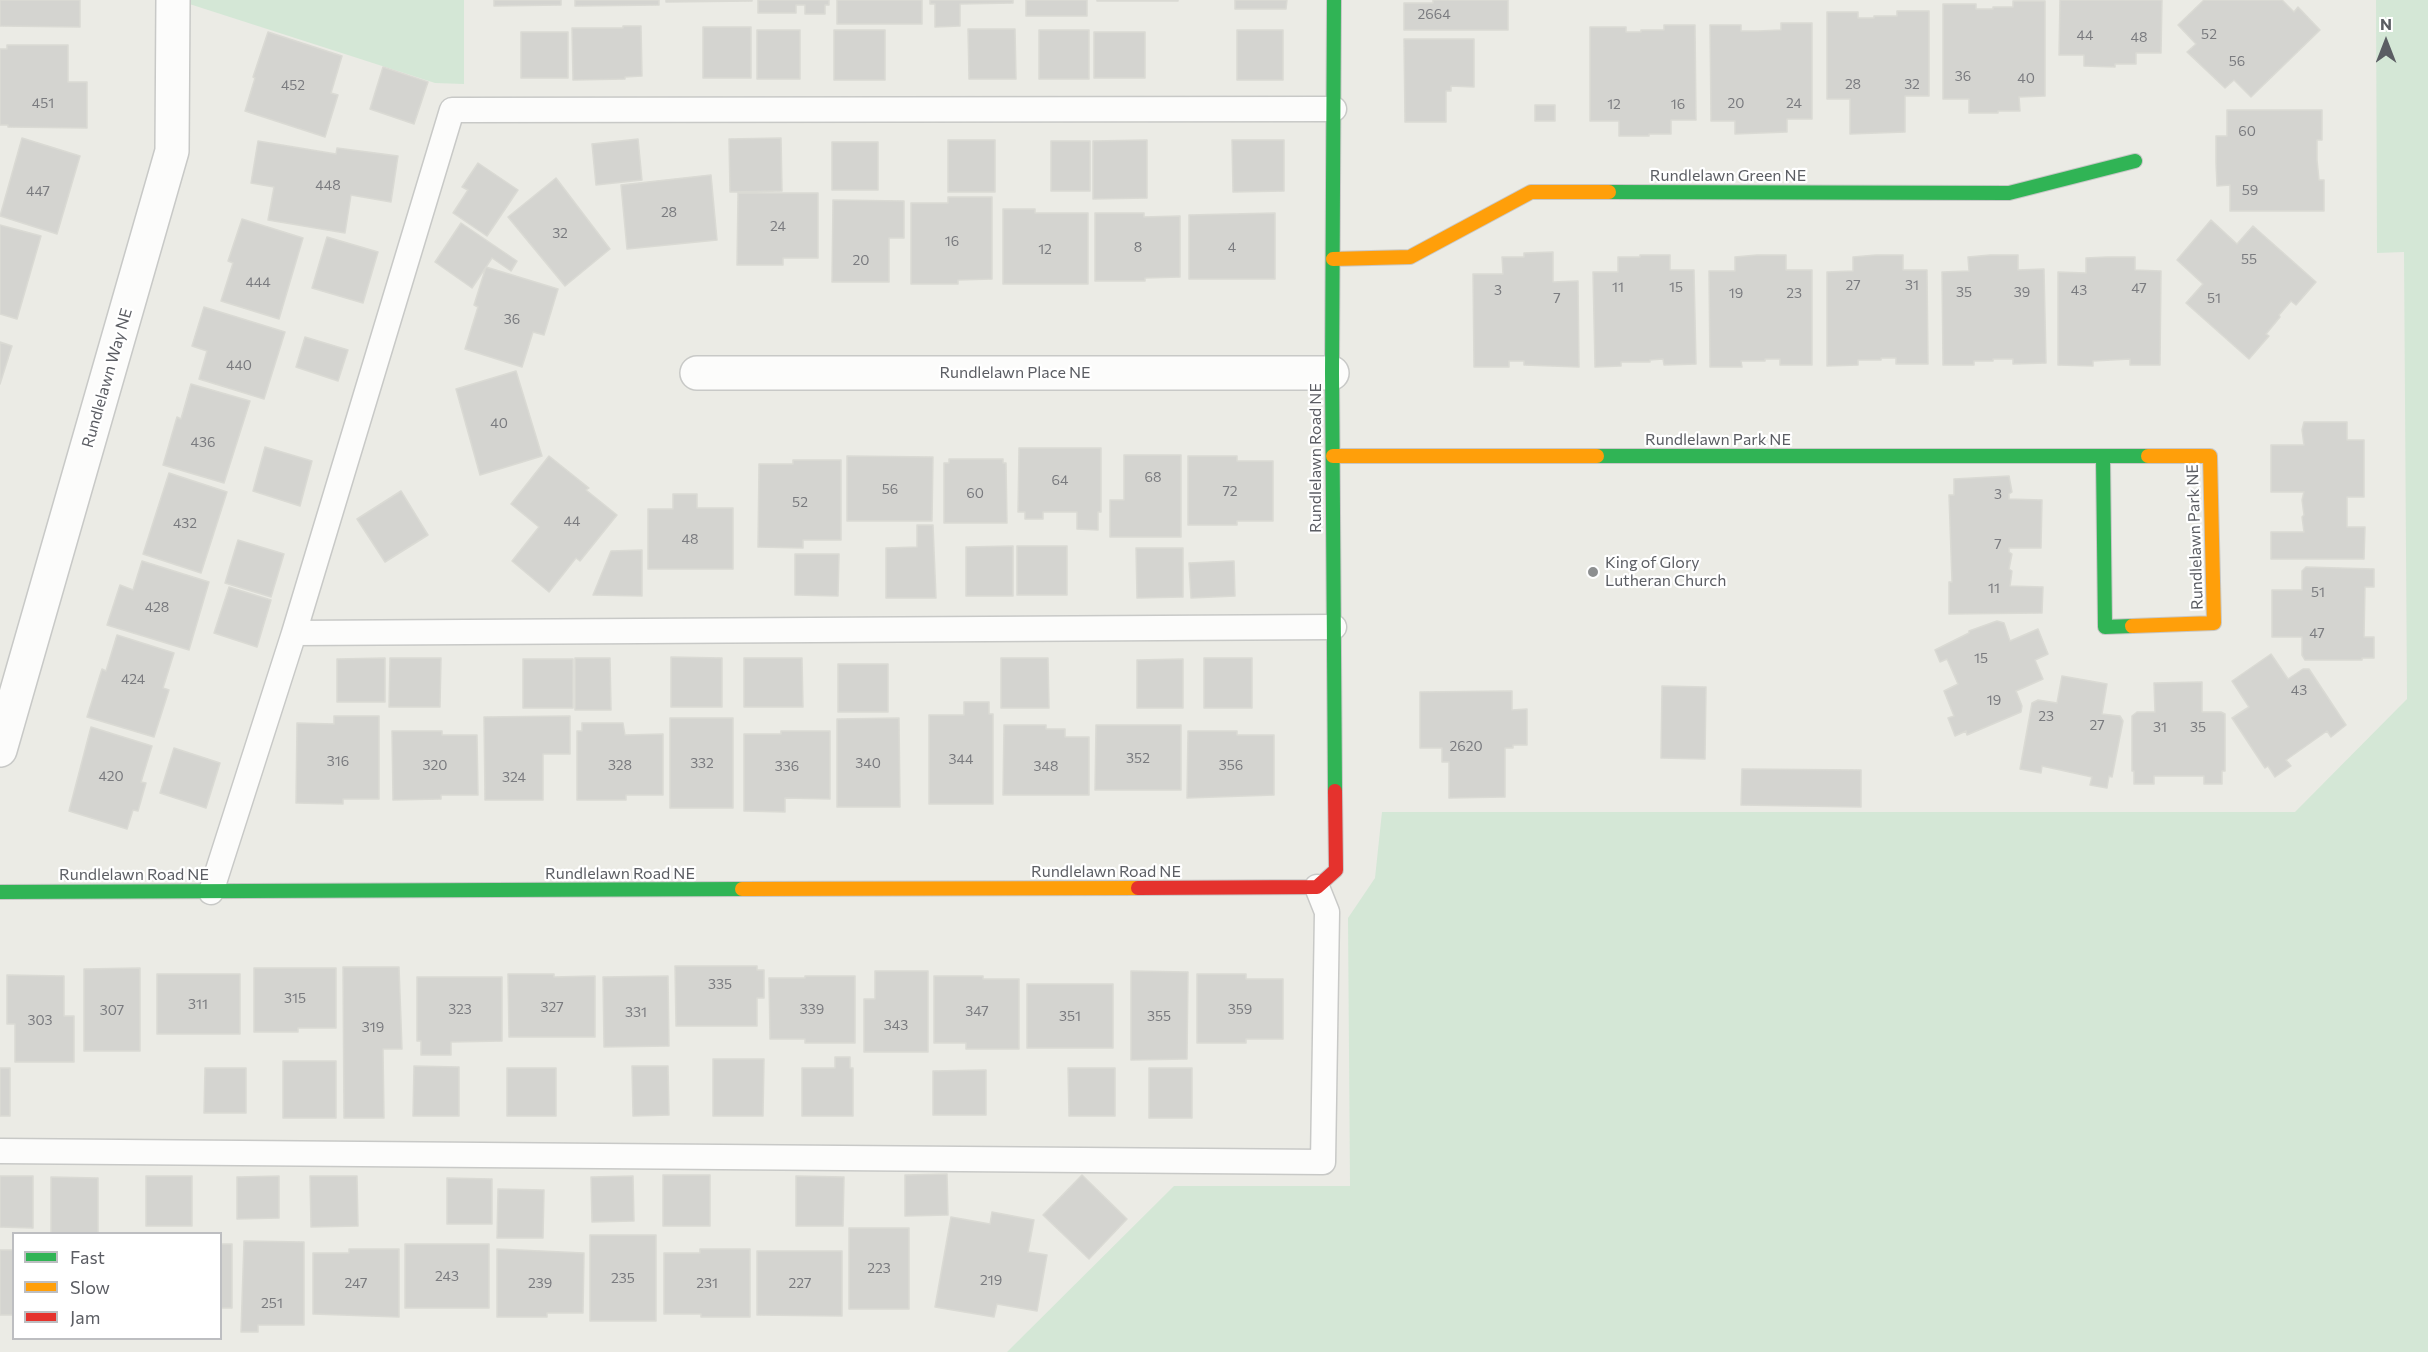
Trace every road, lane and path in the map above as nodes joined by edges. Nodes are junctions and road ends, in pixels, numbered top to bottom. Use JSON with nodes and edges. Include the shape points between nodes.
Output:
{"nodes":[{"id":1,"x":173,"y":0,"type":"edge"},
{"id":2,"x":1334,"y":0,"type":"edge"},
{"id":3,"x":1334,"y":110,"type":"junction"},
{"id":4,"x":2135,"y":161,"type":"dead end"},
{"id":5,"x":1333,"y":259,"type":"junction"},
{"id":6,"x":697,"y":374,"type":"dead end"},
{"id":7,"x":1332,"y":374,"type":"junction"},
{"id":8,"x":1333,"y":456,"type":"junction"},
{"id":9,"x":2103,"y":457,"type":"junction"},
{"id":10,"x":1334,"y":627,"type":"junction"},
{"id":11,"x":294,"y":633,"type":"junction"},
{"id":12,"x":0,"y":750,"type":"edge"},
{"id":13,"x":1317,"y":887,"type":"junction"},
{"id":14,"x":0,"y":892,"type":"edge"},
{"id":15,"x":212,"y":892,"type":"junction"},
{"id":16,"x":0,"y":1151,"type":"edge"}],
"edges":[{"from":1,"to":12,"type":"street","name":"Rundlelawn Way NE","via":[[172,151]]},
{"from":2,"to":3,"type":"street","name":"Rundlelawn Road NE"},
{"from":3,"to":5,"type":"street","name":"Rundlelawn Road NE"},
{"from":3,"to":11,"type":"lane","via":[[452,110]]},
{"from":4,"to":5,"type":"street","name":"Rundlelawn Green NE","via":[[2009,193],[1531,192],[1410,257]]},
{"from":5,"to":7,"type":"street","name":"Rundlelawn Road NE"},
{"from":6,"to":7,"type":"street","name":"Rundlelawn Place NE"},
{"from":7,"to":8,"type":"street","name":"Rundlelawn Road NE"},
{"from":8,"to":9,"type":"street","name":"Rundlelawn Park NE"},
{"from":8,"to":10,"type":"street","name":"Rundlelawn Road NE"},
{"from":9,"to":9,"type":"street","name":"Rundlelawn Park NE","via":[[2210,456],[2214,623],[2105,627]]},
{"from":10,"to":11,"type":"lane"},
{"from":10,"to":13,"type":"street","name":"Rundlelawn Road NE","via":[[1336,870]]},
{"from":11,"to":15,"type":"lane"},
{"from":13,"to":15,"type":"street","name":"Rundlelawn Road NE"},
{"from":13,"to":16,"type":"lane","via":[[1327,912],[1323,1162]]},
{"from":14,"to":15,"type":"street","name":"Rundlelawn Road NE"}]}
